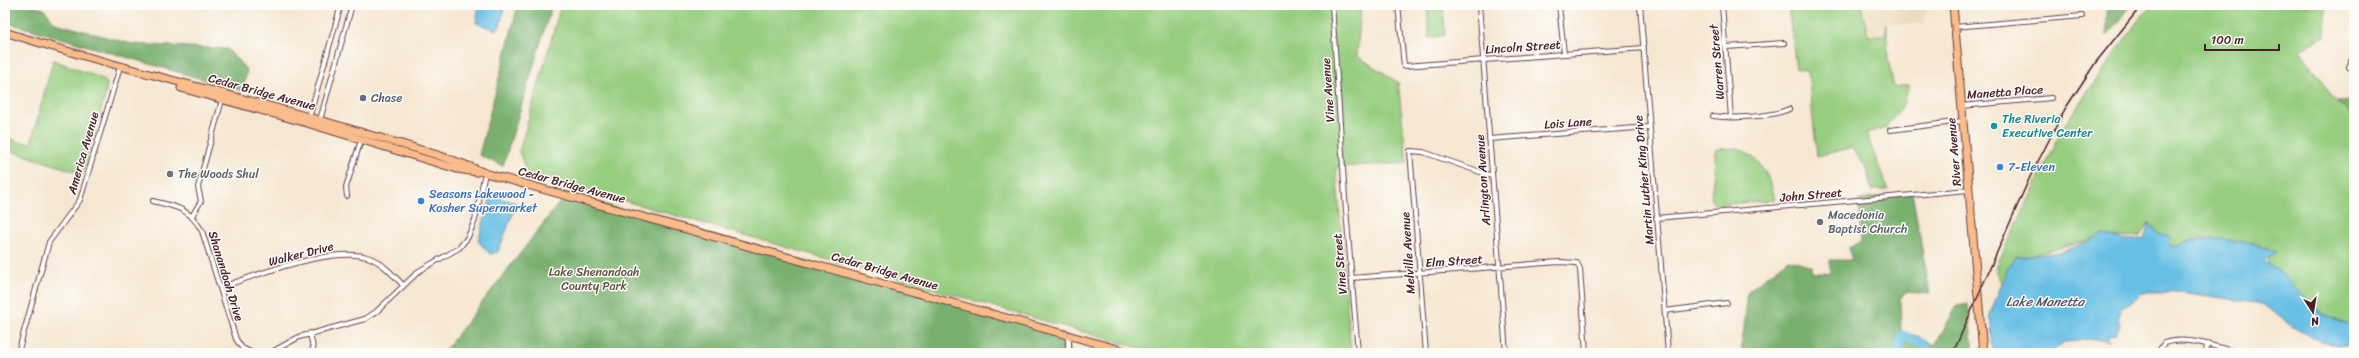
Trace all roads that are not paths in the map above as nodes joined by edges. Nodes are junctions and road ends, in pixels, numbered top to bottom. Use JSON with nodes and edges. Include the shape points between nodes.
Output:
{"nodes":[{"id":1,"x":341,"y":5,"type":"edge"},
{"id":2,"x":352,"y":5,"type":"edge"},
{"id":3,"x":1332,"y":5,"type":"edge"},
{"id":4,"x":1398,"y":5,"type":"edge"},
{"id":5,"x":1479,"y":5,"type":"edge"},
{"id":6,"x":1559,"y":5,"type":"edge"},
{"id":7,"x":1640,"y":5,"type":"edge"},
{"id":8,"x":1722,"y":5,"type":"edge"},
{"id":9,"x":1953,"y":5,"type":"edge"},
{"id":10,"x":2082,"y":16,"type":"dead end"},
{"id":11,"x":1954,"y":27,"type":"junction"},
{"id":12,"x":6,"y":33,"type":"edge"},
{"id":13,"x":1784,"y":43,"type":"dead end"},
{"id":14,"x":1726,"y":47,"type":"junction"},
{"id":15,"x":1644,"y":48,"type":"junction"},
{"id":16,"x":1564,"y":54,"type":"junction"},
{"id":17,"x":2354,"y":56,"type":"edge"},
{"id":18,"x":1484,"y":60,"type":"junction"},
{"id":19,"x":120,"y":67,"type":"junction"},
{"id":20,"x":2349,"y":67,"type":"dead end"},
{"id":21,"x":163,"y":79,"type":"junction"},
{"id":22,"x":2051,"y":98,"type":"dead end"},
{"id":23,"x":222,"y":100,"type":"junction"},
{"id":24,"x":1961,"y":106,"type":"junction"},
{"id":25,"x":1789,"y":109,"type":"dead end"},
{"id":26,"x":1713,"y":116,"type":"dead end"},
{"id":27,"x":1731,"y":117,"type":"junction"},
{"id":28,"x":309,"y":119,"type":"junction"},
{"id":29,"x":1962,"y":121,"type":"junction"},
{"id":30,"x":319,"y":123,"type":"junction"},
{"id":31,"x":1649,"y":127,"type":"junction"},
{"id":32,"x":1890,"y":130,"type":"dead end"},
{"id":33,"x":1489,"y":139,"type":"junction"},
{"id":34,"x":361,"y":140,"type":"junction"},
{"id":35,"x":485,"y":173,"type":"junction"},
{"id":36,"x":1343,"y":173,"type":"joint"},
{"id":37,"x":1492,"y":176,"type":"junction"},
{"id":38,"x":1968,"y":190,"type":"junction"},
{"id":39,"x":347,"y":196,"type":"dead end"},
{"id":40,"x":153,"y":201,"type":"dead end"},
{"id":41,"x":192,"y":216,"type":"junction"},
{"id":42,"x":1656,"y":218,"type":"junction"},
{"id":43,"x":1499,"y":267,"type":"junction"},
{"id":44,"x":1420,"y":273,"type":"junction"},
{"id":45,"x":1352,"y":278,"type":"junction"},
{"id":46,"x":403,"y":285,"type":"junction"},
{"id":47,"x":220,"y":288,"type":"junction"},
{"id":48,"x":1727,"y":303,"type":"dead end"},
{"id":49,"x":1664,"y":311,"type":"junction"},
{"id":50,"x":310,"y":333,"type":"junction"},
{"id":51,"x":1068,"y":335,"type":"junction"},
{"id":52,"x":2207,"y":345,"type":"junction"},
{"id":53,"x":18,"y":353,"type":"edge"},
{"id":54,"x":253,"y":353,"type":"edge"},
{"id":55,"x":270,"y":353,"type":"edge"},
{"id":56,"x":314,"y":353,"type":"edge"},
{"id":57,"x":1069,"y":353,"type":"edge"},
{"id":58,"x":1132,"y":353,"type":"edge"},
{"id":59,"x":1358,"y":353,"type":"edge"},
{"id":60,"x":1426,"y":353,"type":"edge"},
{"id":61,"x":1506,"y":353,"type":"edge"},
{"id":62,"x":1586,"y":353,"type":"edge"},
{"id":63,"x":1668,"y":353,"type":"edge"},
{"id":64,"x":1982,"y":353,"type":"edge"},
{"id":65,"x":2158,"y":353,"type":"edge"},
{"id":66,"x":2206,"y":353,"type":"edge"},
{"id":67,"x":2240,"y":353,"type":"edge"}],
"edges":[{"from":1,"to":28,"type":"street"},
{"from":2,"to":30,"type":"street"},
{"from":3,"to":36,"type":"street","name":"Vine Avenue"},
{"from":4,"to":18,"type":"street","name":"Lincoln Street","via":[[1404,66]]},
{"from":5,"to":18,"type":"street","name":"Arlington Avenue"},
{"from":6,"to":16,"type":"street"},
{"from":7,"to":15,"type":"street","name":"Martin Luther King Drive"},
{"from":8,"to":14,"type":"street","name":"Warren Street"},
{"from":9,"to":11,"type":"main road","name":"River Avenue"},
{"from":10,"to":11,"type":"street"},
{"from":11,"to":24,"type":"main road","name":"River Avenue"},
{"from":12,"to":19,"type":"main road","name":"Cedar Bridge Avenue"},
{"from":13,"to":14,"type":"street"},
{"from":14,"to":27,"type":"street","name":"Warren Street"},
{"from":15,"to":16,"type":"street","name":"Lincoln Street"},
{"from":15,"to":31,"type":"street","name":"Martin Luther King Drive"},
{"from":16,"to":18,"type":"street","name":"Lincoln Street"},
{"from":17,"to":20,"type":"street"},
{"from":18,"to":33,"type":"street","name":"Arlington Avenue"},
{"from":19,"to":21,"type":"main road","name":"Cedar Bridge Avenue"},
{"from":19,"to":53,"type":"street","name":"America Avenue","via":[[80,200],[50,242]]},
{"from":21,"to":23,"type":"main road","via":[[178,87]]},
{"from":21,"to":28,"type":"main road","name":"Cedar Bridge Avenue"},
{"from":22,"to":24,"type":"street","name":"Manetta Place"},
{"from":23,"to":28,"type":"main road"},
{"from":23,"to":41,"type":"street","via":[[198,187],[201,201]]},
{"from":24,"to":29,"type":"main road","name":"River Avenue"},
{"from":25,"to":27,"type":"street","via":[[1780,113]]},
{"from":26,"to":27,"type":"street"},
{"from":28,"to":30,"type":"main road"},
{"from":29,"to":32,"type":"street"},
{"from":29,"to":38,"type":"main road","name":"River Avenue"},
{"from":30,"to":34,"type":"main road"},
{"from":30,"to":35,"type":"main road","name":"Cedar Bridge Avenue","via":[[457,160]]},
{"from":31,"to":33,"type":"street","name":"Lois Lane"},
{"from":31,"to":42,"type":"street","name":"Martin Luther King Drive"},
{"from":33,"to":37,"type":"street","name":"Arlington Avenue"},
{"from":34,"to":35,"type":"main road","via":[[457,169]]},
{"from":34,"to":39,"type":"street","via":[[346,187]]},
{"from":35,"to":46,"type":"street","via":[[475,220],[464,244],[420,271]]},
{"from":35,"to":51,"type":"main road","name":"Cedar Bridge Avenue"},
{"from":36,"to":45,"type":"street","name":"Vine Street"},
{"from":37,"to":43,"type":"street","name":"Arlington Avenue"},
{"from":37,"to":44,"type":"street","name":"Melville Avenue","via":[[1423,152],[1410,151]]},
{"from":38,"to":42,"type":"street","name":"John Street"},
{"from":38,"to":64,"type":"main road","name":"River Avenue"},
{"from":40,"to":41,"type":"street","name":"Shanandoah Drive","via":[[180,207]]},
{"from":41,"to":47,"type":"street","name":"Shanandoah Drive","via":[[202,231]]},
{"from":42,"to":49,"type":"street","name":"Martin Luther King Drive"},
{"from":43,"to":44,"type":"street","name":"Elm Street"},
{"from":43,"to":61,"type":"street","name":"Arlington Avenue"},
{"from":43,"to":62,"type":"street","name":"Elm Street","via":[[1577,263],[1580,269]]},
{"from":44,"to":45,"type":"street","name":"Elm Street"},
{"from":44,"to":60,"type":"street","name":"Melville Avenue"},
{"from":45,"to":59,"type":"street","name":"Vine Street"},
{"from":46,"to":47,"type":"street","name":"Walker Drive","via":[[389,270],[370,259],[346,255],[294,264]]},
{"from":46,"to":50,"type":"street","via":[[365,320]]},
{"from":47,"to":54,"type":"street","name":"Shanandoah Drive","via":[[236,339],[242,348]]},
{"from":48,"to":49,"type":"street"},
{"from":49,"to":63,"type":"street","name":"Martin Luther King Drive"},
{"from":50,"to":55,"type":"street"},
{"from":50,"to":56,"type":"street"},
{"from":51,"to":57,"type":"street"},
{"from":51,"to":58,"type":"main road","name":"Cedar Bridge Avenue"},
{"from":52,"to":65,"type":"street","via":[[2172,340],[2164,343]]},
{"from":52,"to":66,"type":"street"},
{"from":52,"to":67,"type":"street"}]}
